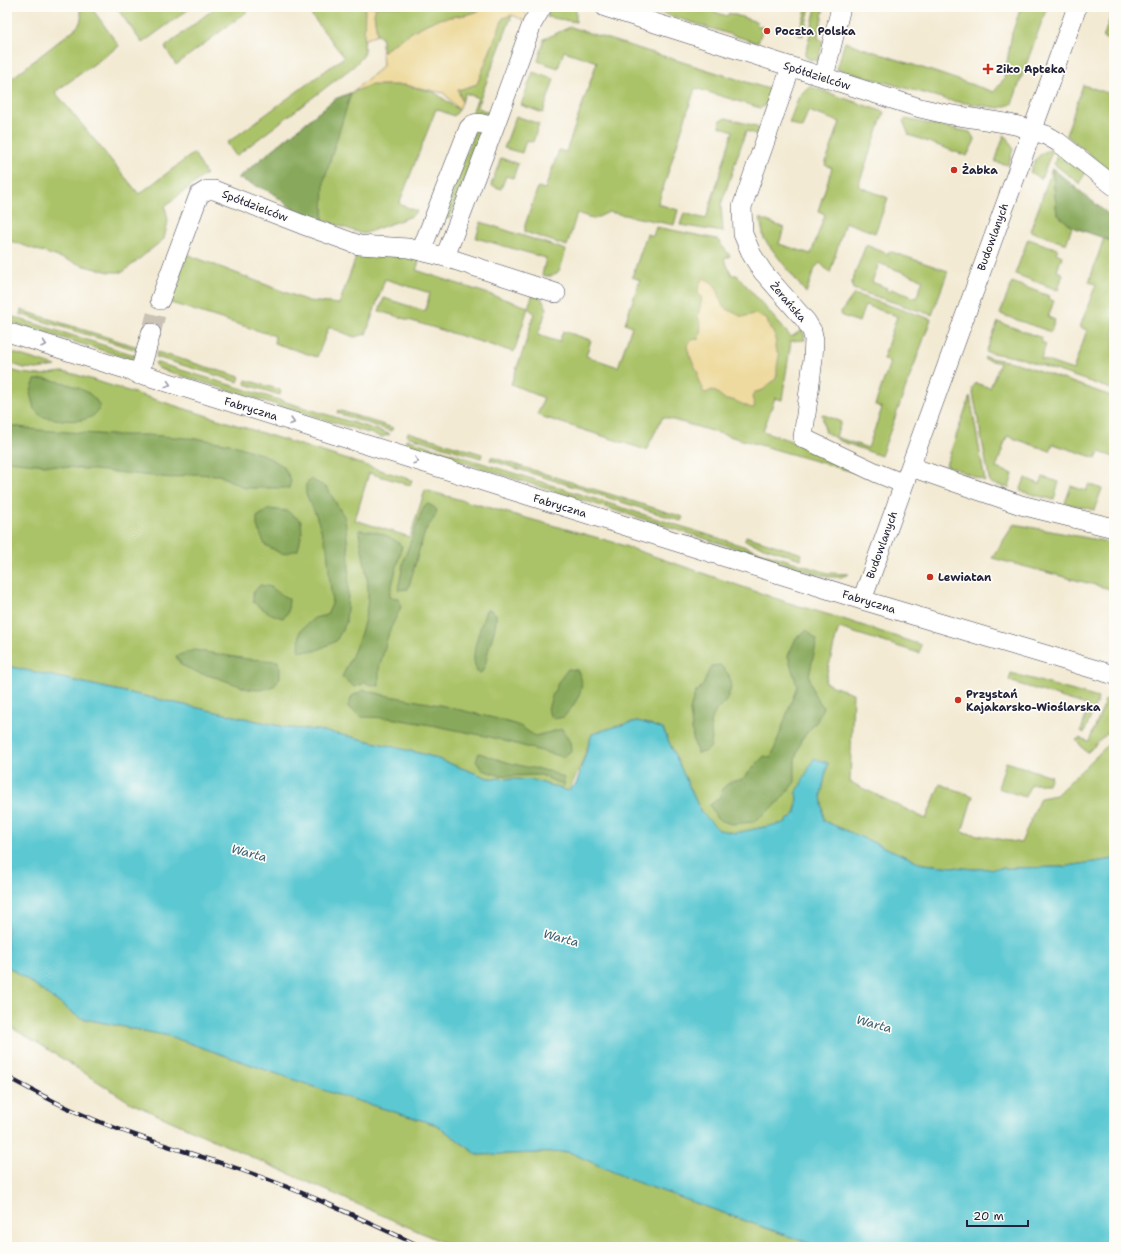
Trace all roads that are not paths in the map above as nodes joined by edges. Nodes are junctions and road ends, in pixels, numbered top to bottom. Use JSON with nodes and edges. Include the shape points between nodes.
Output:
{"nodes":[{"id":1,"x":542,"y":7,"type":"edge"},
{"id":2,"x":605,"y":7,"type":"edge"},
{"id":3,"x":841,"y":7,"type":"edge"},
{"id":4,"x":1076,"y":7,"type":"edge"},
{"id":5,"x":791,"y":67,"type":"junction"},
{"id":6,"x":824,"y":78,"type":"junction"},
{"id":7,"x":494,"y":128,"type":"junction"},
{"id":8,"x":1032,"y":130,"type":"junction"},
{"id":9,"x":1114,"y":186,"type":"edge"},
{"id":10,"x":421,"y":251,"type":"junction"},
{"id":11,"x":445,"y":257,"type":"junction"},
{"id":12,"x":556,"y":293,"type":"dead end"},
{"id":13,"x":160,"y":300,"type":"tunnel mouth"},
{"id":14,"x":7,"y":332,"type":"edge"},
{"id":15,"x":151,"y":333,"type":"tunnel mouth"},
{"id":16,"x":139,"y":375,"type":"junction"},
{"id":17,"x":908,"y":475,"type":"junction"},
{"id":18,"x":1114,"y":528,"type":"edge"},
{"id":19,"x":862,"y":600,"type":"junction"},
{"id":20,"x":1114,"y":675,"type":"edge"}],
"edges":[{"from":1,"to":7,"type":"street","via":[[532,24]]},
{"from":2,"to":5,"type":"street","name":"Spółdzielców"},
{"from":3,"to":6,"type":"street"},
{"from":4,"to":8,"type":"street","name":"Budowlanych"},
{"from":5,"to":6,"type":"street","name":"Spółdzielców"},
{"from":5,"to":17,"type":"street","name":"Żerańska","via":[[742,208],[743,234],[763,272],[812,331],[813,359],[803,438],[877,473]]},
{"from":6,"to":8,"type":"street","name":"Spółdzielców","via":[[920,108]]},
{"from":7,"to":10,"type":"street","via":[[478,123],[470,127]]},
{"from":7,"to":11,"type":"street"},
{"from":8,"to":9,"type":"street","name":"Spółdzielców","via":[[1058,142]]},
{"from":8,"to":17,"type":"street","name":"Budowlanych"},
{"from":10,"to":11,"type":"street","name":"Spółdzielców"},
{"from":10,"to":13,"type":"street","name":"Spółdzielców","via":[[359,245],[214,190],[207,190],[199,195]]},
{"from":11,"to":12,"type":"street","name":"Spółdzielców"},
{"from":14,"to":16,"type":"street","name":"Fabryczna","one_way":true},
{"from":15,"to":16,"type":"street"},
{"from":16,"to":19,"type":"street","name":"Fabryczna","one_way":true},
{"from":17,"to":18,"type":"street"},
{"from":17,"to":19,"type":"street","name":"Budowlanych"},
{"from":19,"to":20,"type":"street","name":"Fabryczna"}]}
